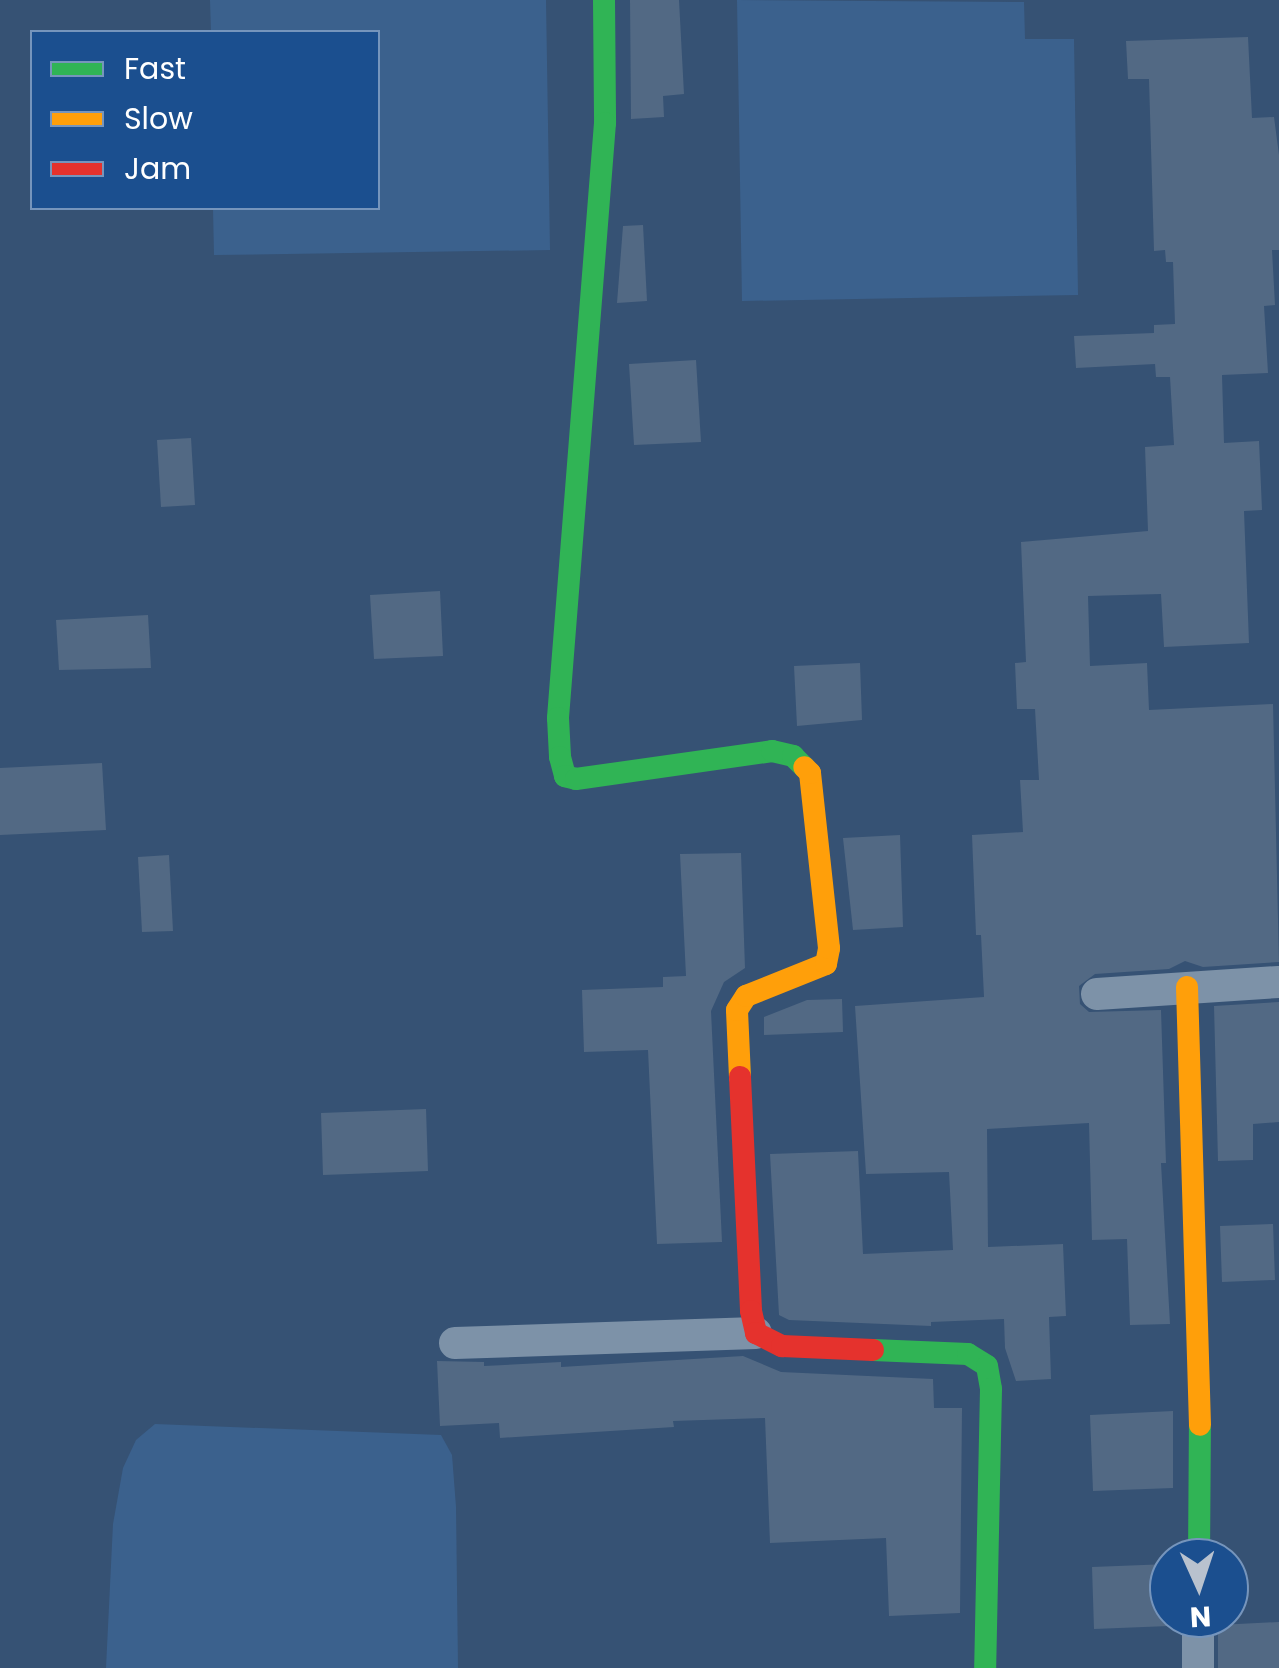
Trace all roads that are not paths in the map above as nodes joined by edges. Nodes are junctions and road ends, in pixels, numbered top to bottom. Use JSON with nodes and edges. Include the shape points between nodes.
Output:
{"nodes":[{"id":1,"x":604,"y":0,"type":"edge"},
{"id":2,"x":1279,"y":982,"type":"edge"},
{"id":3,"x":1187,"y":987,"type":"junction"},
{"id":4,"x":1097,"y":994,"type":"dead end"},
{"id":5,"x":756,"y":1333,"type":"junction"},
{"id":6,"x":454,"y":1342,"type":"dead end"},
{"id":7,"x":1199,"y":1538,"type":"edge"},
{"id":8,"x":1198,"y":1638,"type":"edge"},
{"id":9,"x":986,"y":1668,"type":"edge"},
{"id":10,"x":1198,"y":1668,"type":"edge"}],
"edges":[{"from":1,"to":5,"type":"street","via":[[604,123],[560,758],[565,776],[576,780],[772,751],[793,756],[810,773],[826,964],[746,996],[738,1010]]},
{"from":2,"to":3,"type":"street"},
{"from":3,"to":4,"type":"street"},
{"from":3,"to":7,"type":"street"},
{"from":5,"to":6,"type":"street"},
{"from":5,"to":9,"type":"street","via":[[782,1346],[968,1354],[986,1366]]},
{"from":8,"to":10,"type":"street"}]}
